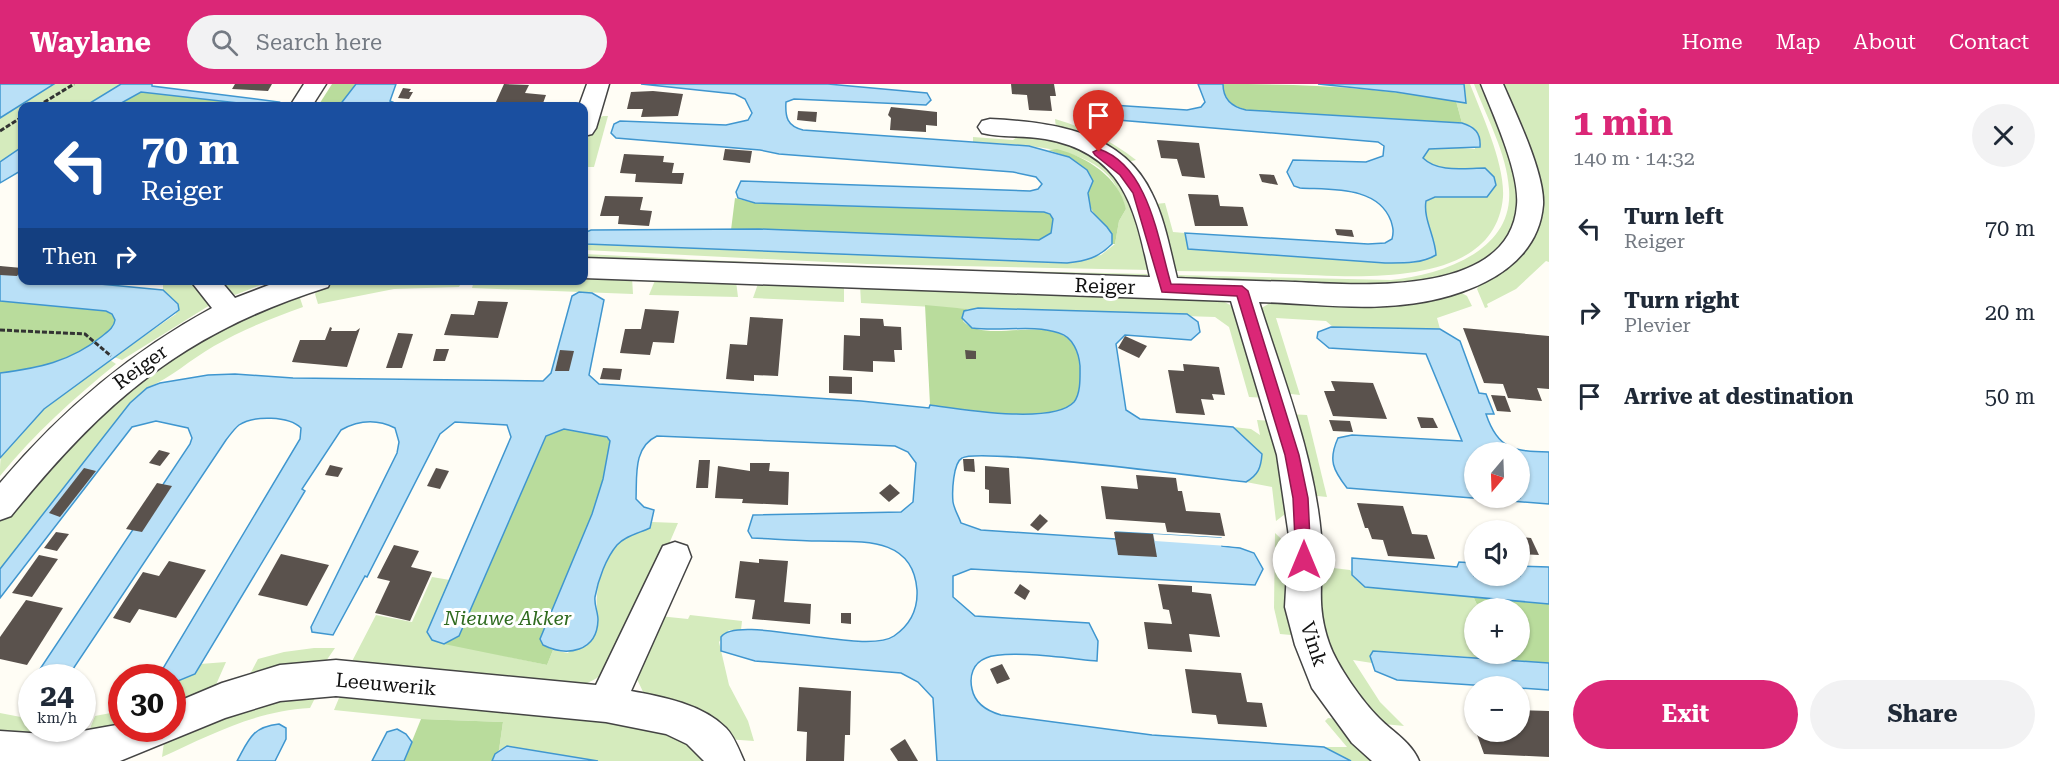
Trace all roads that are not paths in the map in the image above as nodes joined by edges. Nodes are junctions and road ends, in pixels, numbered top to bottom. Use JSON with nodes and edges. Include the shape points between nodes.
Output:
{"nodes":[{"id":1,"x":315,"y":84,"type":"edge"},
{"id":2,"x":598,"y":84,"type":"edge"},
{"id":3,"x":1492,"y":84,"type":"edge"},
{"id":4,"x":304,"y":102,"type":"edge"},
{"id":5,"x":588,"y":116,"type":"edge"},
{"id":6,"x":990,"y":127,"type":"dead end"},
{"id":7,"x":588,"y":268,"type":"edge"},
{"id":8,"x":208,"y":285,"type":"edge"},
{"id":9,"x":303,"y":285,"type":"edge"},
{"id":10,"x":1166,"y":289,"type":"junction"},
{"id":11,"x":1242,"y":291,"type":"junction"},
{"id":12,"x":232,"y":312,"type":"junction"},
{"id":13,"x":0,"y":506,"type":"edge"},
{"id":14,"x":675,"y":557,"type":"dead end"},
{"id":15,"x":606,"y":704,"type":"junction"},
{"id":16,"x":186,"y":717,"type":"edge"},
{"id":17,"x":121,"y":742,"type":"edge"},
{"id":18,"x":0,"y":750,"type":"edge"},
{"id":19,"x":726,"y":761,"type":"edge"},
{"id":20,"x":1400,"y":761,"type":"edge"}],
"edges":[{"from":1,"to":4,"type":"street"},
{"from":2,"to":5,"type":"street"},
{"from":3,"to":11,"type":"street","name":"Reiger","via":[[1521,154],[1531,205],[1522,233],[1492,266],[1468,279],[1417,293],[1386,296]]},
{"from":6,"to":10,"type":"street","via":[[1047,131],[1071,138],[1099,152],[1124,172],[1139,192]]},
{"from":7,"to":10,"type":"street","name":"Reiger"},
{"from":8,"to":12,"type":"street"},
{"from":9,"to":12,"type":"street","name":"Reiger"},
{"from":10,"to":11,"type":"street","name":"Reiger"},
{"from":11,"to":20,"type":"street","name":"Vink","via":[[1292,455],[1305,536],[1302,607],[1312,645],[1324,675],[1365,730]]},
{"from":12,"to":13,"type":"street","name":"Reiger","via":[[153,355],[80,414],[36,460]]},
{"from":14,"to":15,"type":"street"},
{"from":15,"to":16,"type":"street","name":"Leeuwerik","via":[[336,678],[280,683]]},
{"from":15,"to":19,"type":"street","name":"Leeuwerik","via":[[669,716],[707,736]]},
{"from":17,"to":18,"type":"street","via":[[63,755],[27,756]]}]}
